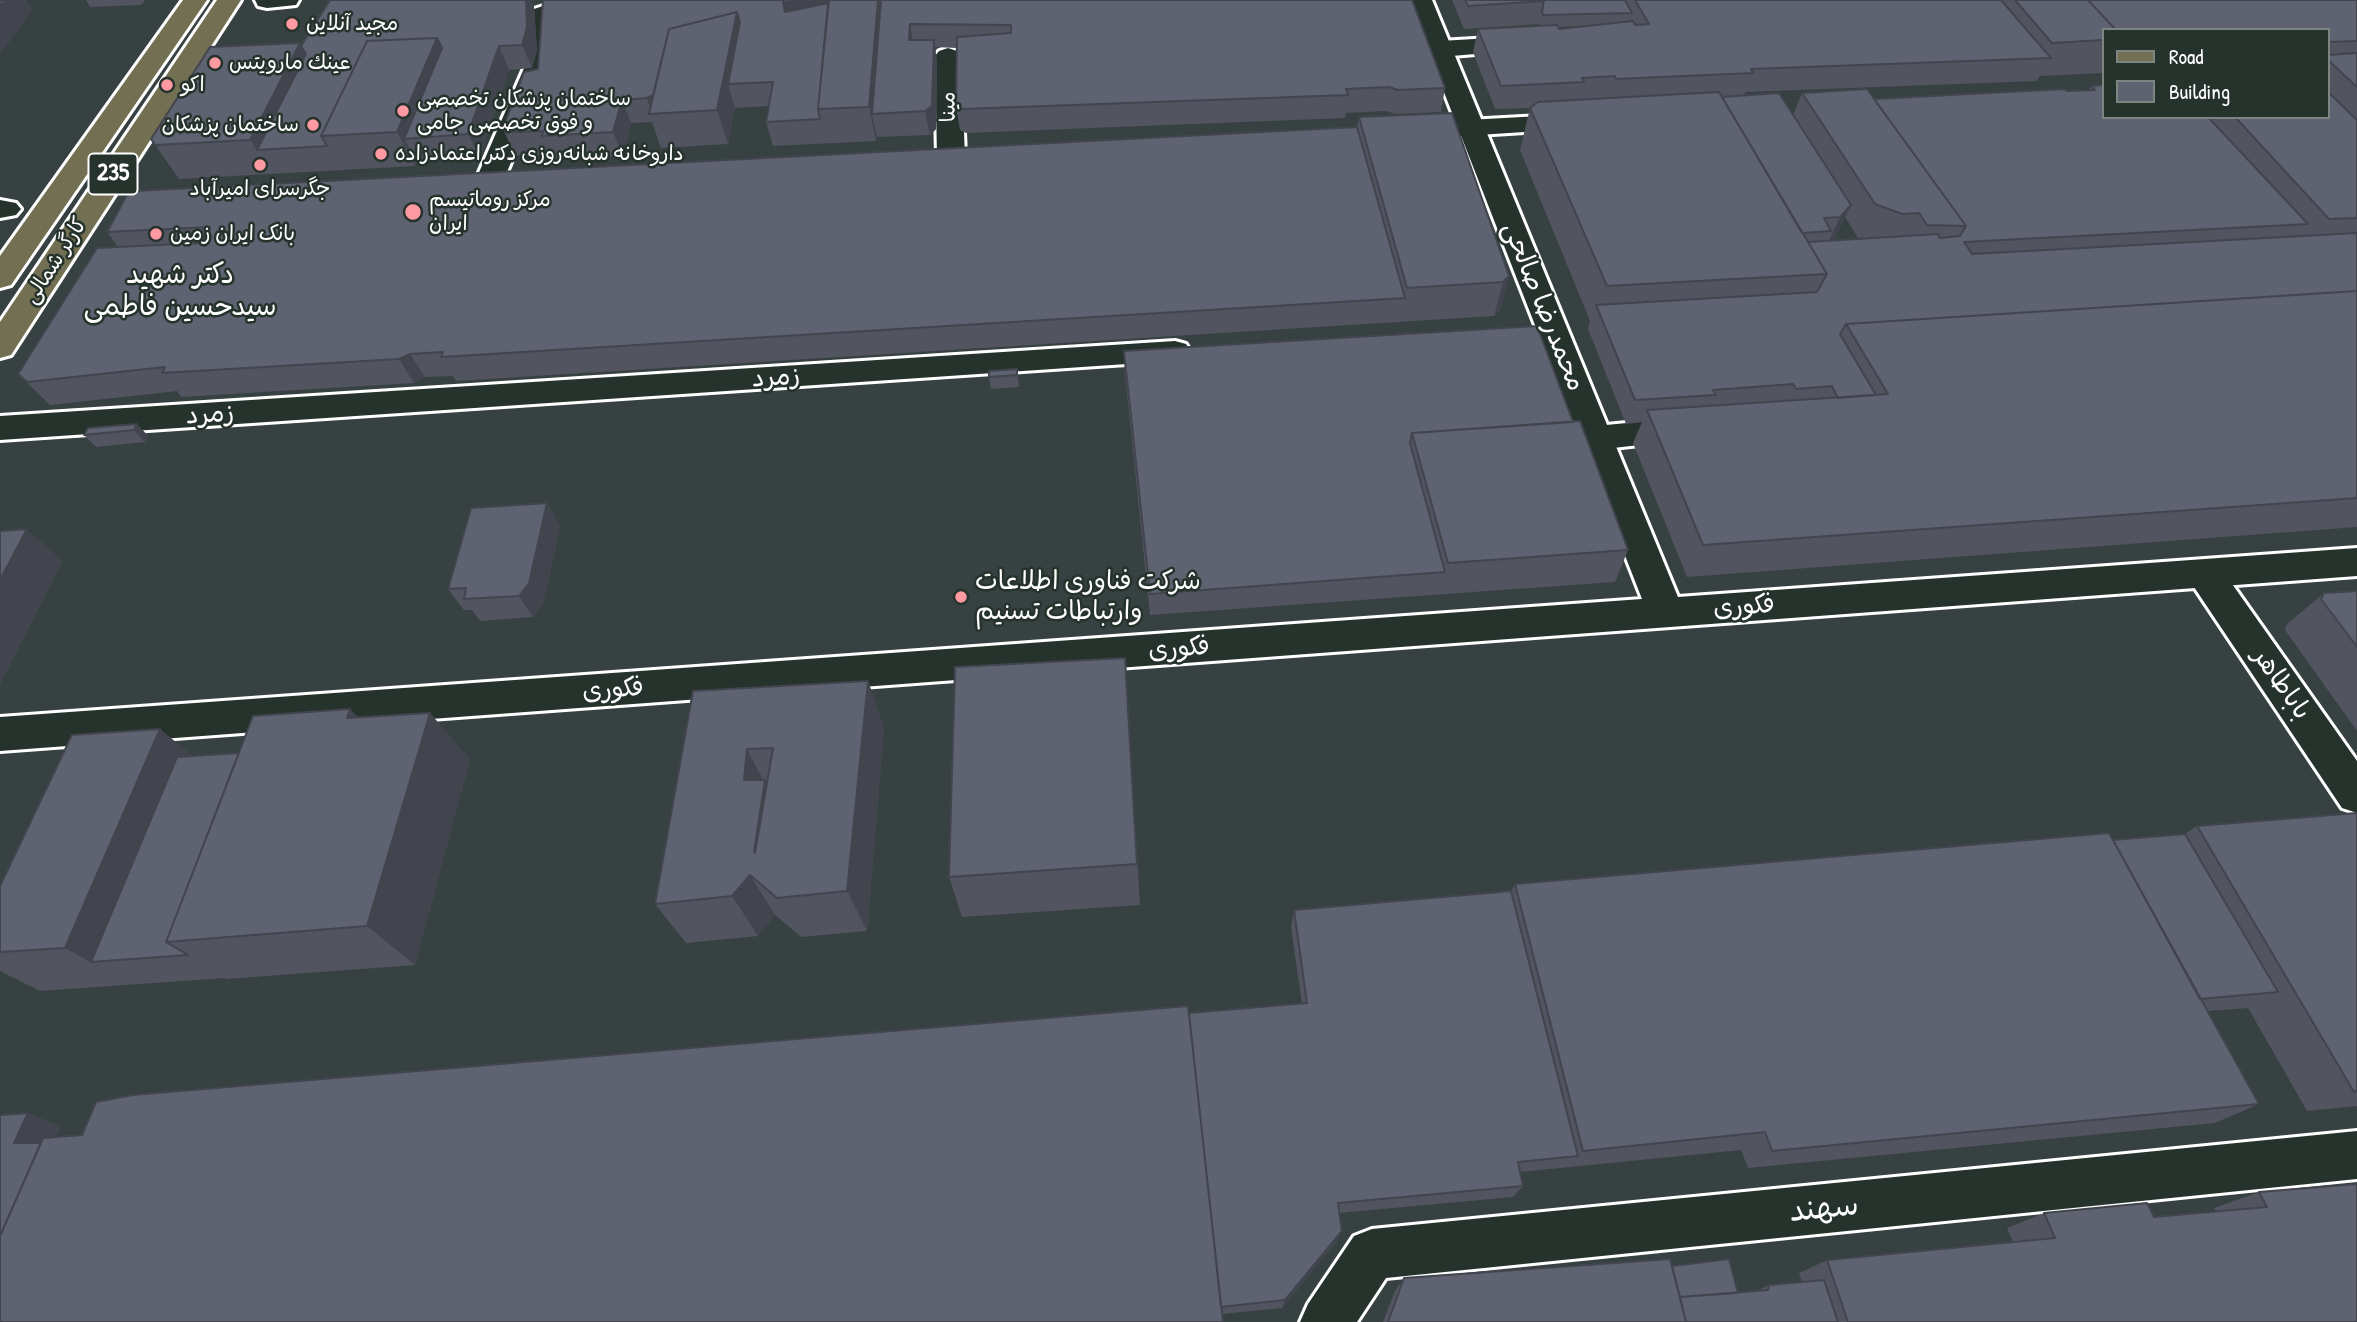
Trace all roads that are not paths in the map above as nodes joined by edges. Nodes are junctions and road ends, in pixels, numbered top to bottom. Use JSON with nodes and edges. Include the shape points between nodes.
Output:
{"nodes":[{"id":1,"x":195,"y":0,"type":"edge"},
{"id":2,"x":229,"y":0,"type":"edge"},
{"id":3,"x":1420,"y":0,"type":"edge"},
{"id":4,"x":543,"y":12,"type":"edge"},
{"id":5,"x":1548,"y":43,"type":"edge"},
{"id":6,"x":1440,"y":49,"type":"junction"},
{"id":7,"x":948,"y":56,"type":"dead end"},
{"id":8,"x":1606,"y":120,"type":"edge"},
{"id":9,"x":1472,"y":128,"type":"junction"},
{"id":10,"x":1403,"y":132,"type":"edge"},
{"id":11,"x":951,"y":157,"type":"edge"},
{"id":12,"x":488,"y":184,"type":"edge"},
{"id":13,"x":0,"y":278,"type":"edge"},
{"id":14,"x":0,"y":347,"type":"edge"},
{"id":15,"x":1205,"y":350,"type":"edge"},
{"id":16,"x":1716,"y":427,"type":"edge"},
{"id":17,"x":0,"y":428,"type":"edge"},
{"id":18,"x":1596,"y":438,"type":"junction"},
{"id":19,"x":2357,"y":562,"type":"edge"},
{"id":20,"x":2205,"y":574,"type":"junction"},
{"id":21,"x":1666,"y":613,"type":"junction"},
{"id":22,"x":0,"y":734,"type":"edge"},
{"id":23,"x":2357,"y":795,"type":"edge"},
{"id":24,"x":2357,"y":1155,"type":"edge"},
{"id":25,"x":1326,"y":1322,"type":"edge"}],
"edges":[{"from":1,"to":13,"type":"main road","name":"کارگر شمالی"},
{"from":2,"to":14,"type":"main road","name":"کارگر شمالی","number":"235"},
{"from":3,"to":6,"type":"street","name":"محمدرضا صالحی"},
{"from":4,"to":12,"type":"street","via":[[538,66]]},
{"from":5,"to":6,"type":"street"},
{"from":6,"to":9,"type":"street","name":"محمدرضا صالحی"},
{"from":7,"to":11,"type":"street","name":"مینا"},
{"from":8,"to":9,"type":"street"},
{"from":9,"to":10,"type":"street"},
{"from":9,"to":18,"type":"street","name":"محمدرضا صالحی","via":[[1538,329]]},
{"from":15,"to":17,"type":"street","name":"زمرد"},
{"from":16,"to":18,"type":"street"},
{"from":18,"to":21,"type":"street","name":"محمدرضا صالحی"},
{"from":19,"to":20,"type":"street","name":"فکوری"},
{"from":20,"to":21,"type":"street","name":"فکوری"},
{"from":20,"to":23,"type":"street","name":"باباطاهر"},
{"from":21,"to":22,"type":"street","name":"فکوری"},
{"from":24,"to":25,"type":"street","name":"سهند","via":[[1372,1254]]}]}
